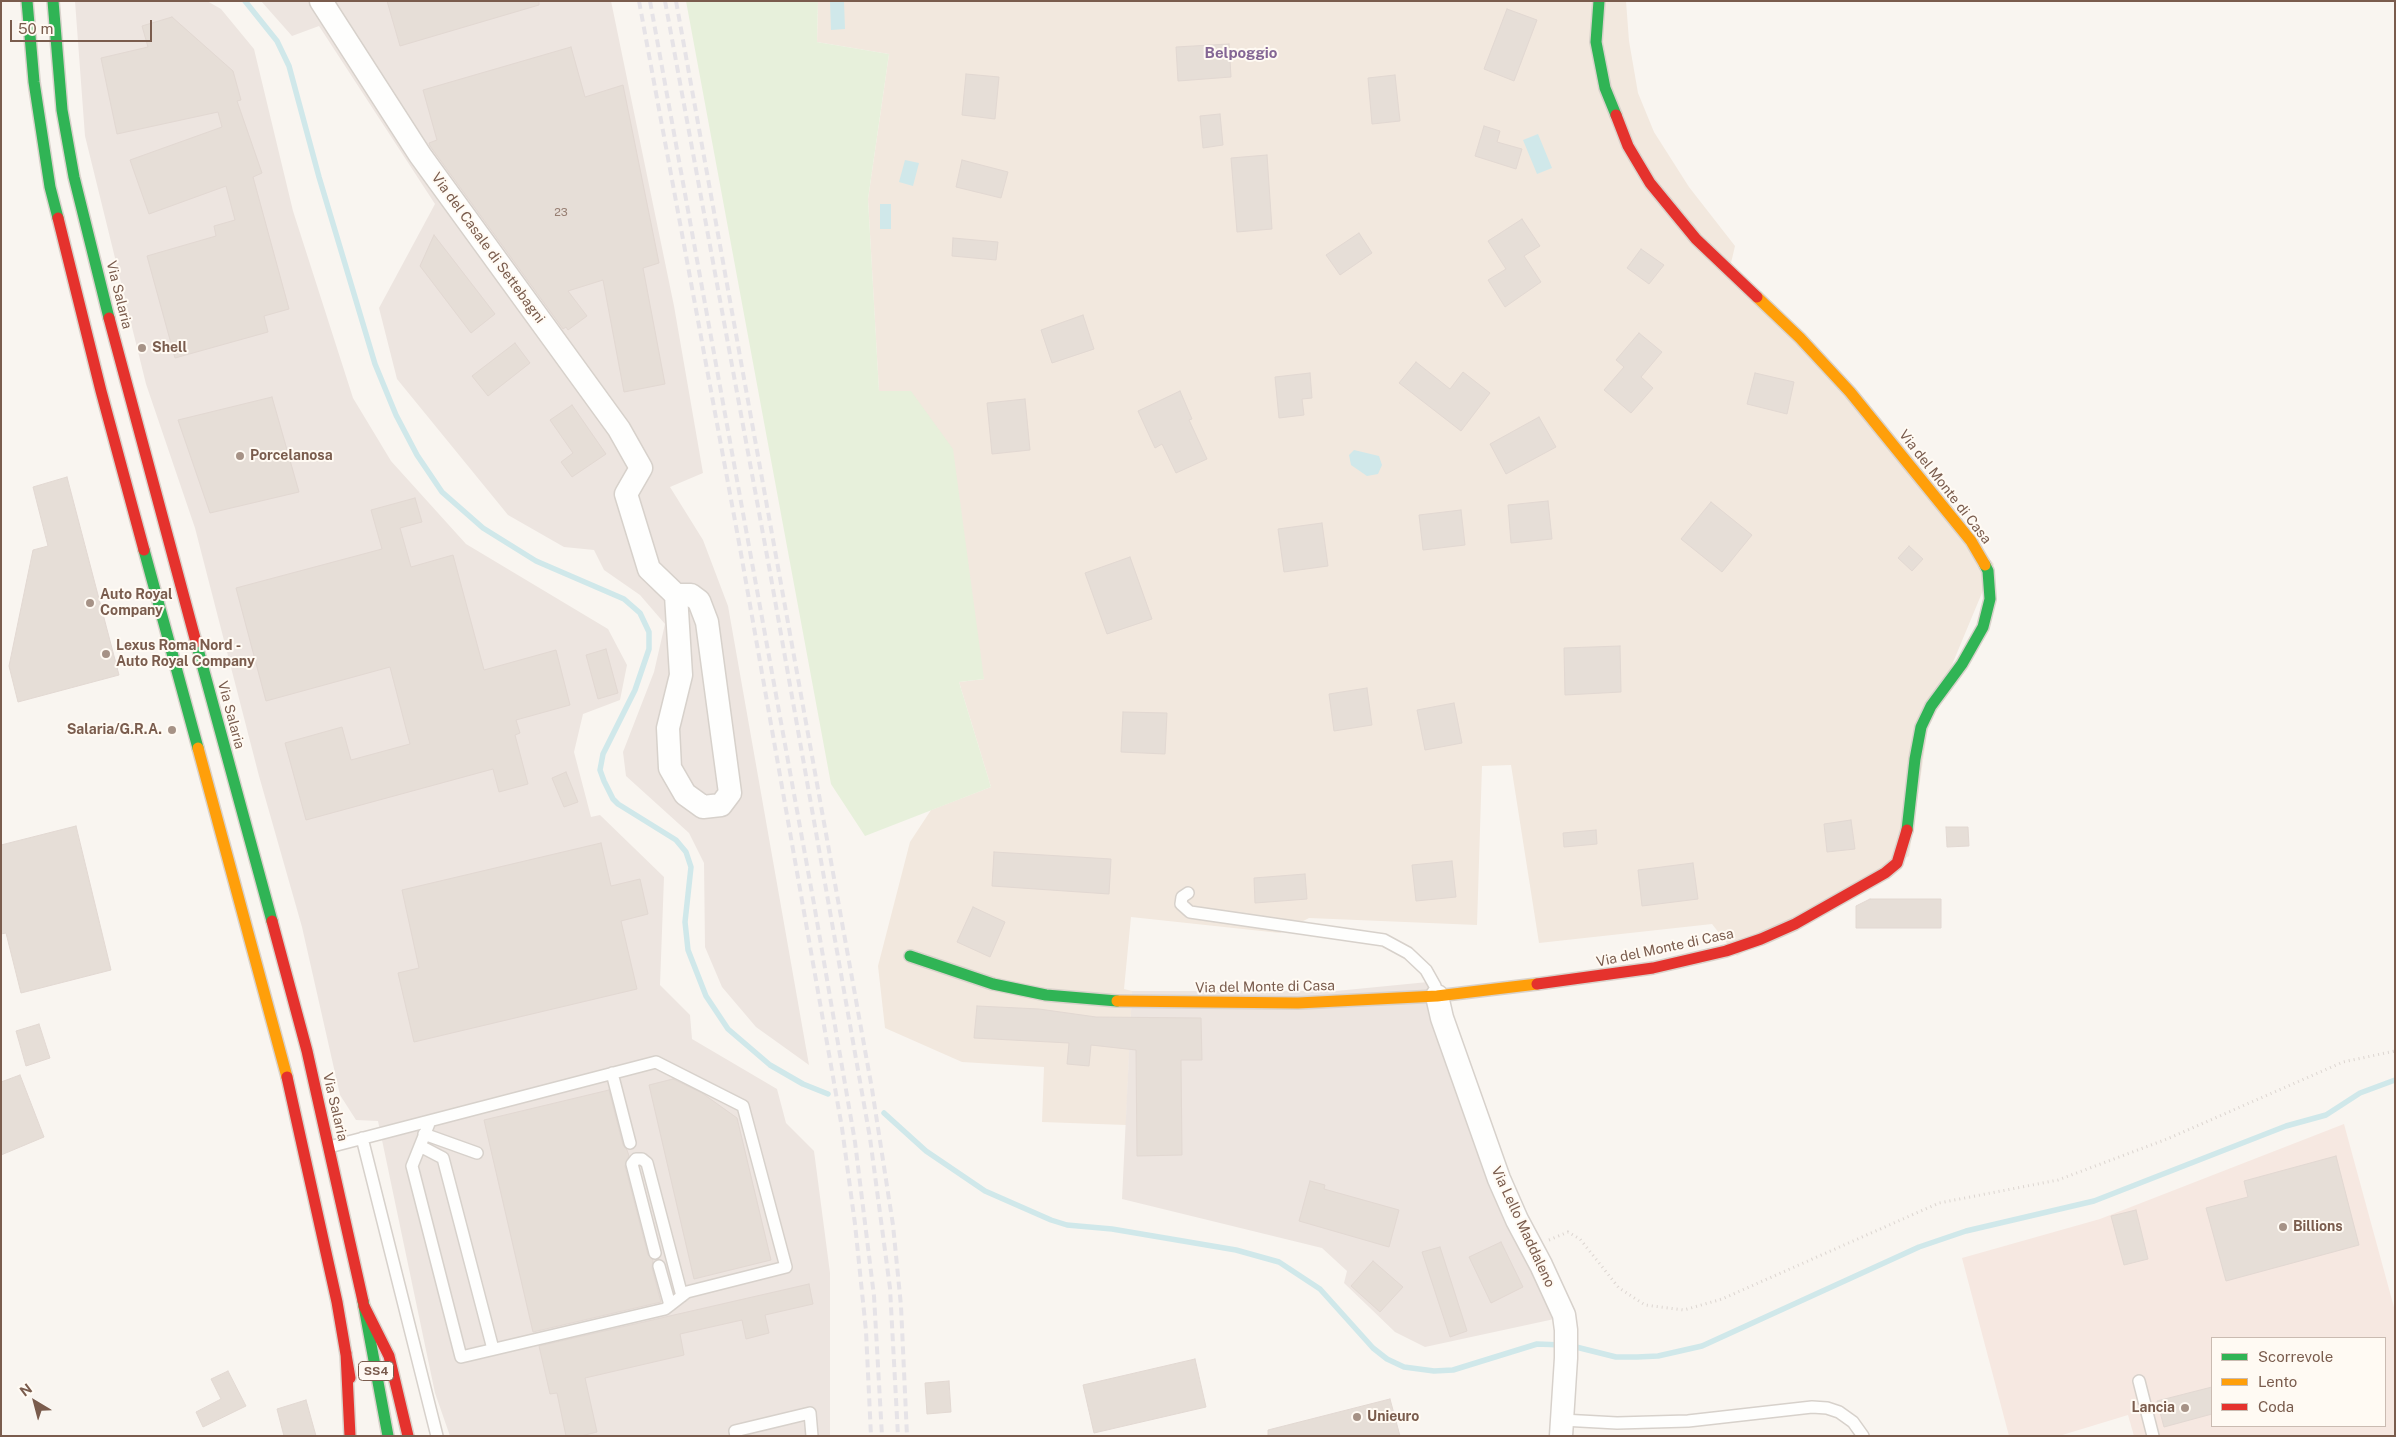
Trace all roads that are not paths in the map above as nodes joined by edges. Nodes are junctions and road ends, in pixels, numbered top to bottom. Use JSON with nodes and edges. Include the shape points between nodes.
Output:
{"nodes":[{"id":1,"x":27,"y":1,"type":"edge"},
{"id":2,"x":53,"y":1,"type":"edge"},
{"id":3,"x":321,"y":1,"type":"edge"},
{"id":4,"x":1598,"y":1,"type":"edge"},
{"id":5,"x":676,"y":595,"type":"junction"},
{"id":6,"x":1188,"y":893,"type":"dead end"},
{"id":7,"x":910,"y":956,"type":"dead end"},
{"id":8,"x":1437,"y":996,"type":"junction"},
{"id":9,"x":612,"y":1073,"type":"junction"},
{"id":10,"x":430,"y":1121,"type":"junction"},
{"id":11,"x":424,"y":1134,"type":"junction"},
{"id":12,"x":362,"y":1138,"type":"junction"},
{"id":13,"x":630,"y":1143,"type":"dead end"},
{"id":14,"x":420,"y":1146,"type":"junction"},
{"id":15,"x":329,"y":1147,"type":"junction"},
{"id":16,"x":477,"y":1153,"type":"dead end"},
{"id":17,"x":656,"y":1253,"type":"dead end"},
{"id":18,"x":659,"y":1266,"type":"dead end"},
{"id":19,"x":682,"y":1296,"type":"junction"},
{"id":20,"x":670,"y":1305,"type":"junction"},
{"id":21,"x":364,"y":1306,"type":"junction"},
{"id":22,"x":494,"y":1349,"type":"junction"},
{"id":23,"x":346,"y":1353,"type":"junction"},
{"id":24,"x":2140,"y":1381,"type":"dead end"},
{"id":25,"x":1561,"y":1428,"type":"edge"},
{"id":26,"x":350,"y":1436,"type":"edge"},
{"id":27,"x":361,"y":1436,"type":"edge"},
{"id":28,"x":388,"y":1436,"type":"edge"},
{"id":29,"x":408,"y":1436,"type":"edge"},
{"id":30,"x":437,"y":1436,"type":"edge"},
{"id":31,"x":736,"y":1436,"type":"edge"},
{"id":32,"x":812,"y":1436,"type":"edge"},
{"id":33,"x":1863,"y":1436,"type":"edge"},
{"id":34,"x":2153,"y":1436,"type":"edge"}],
"edges":[{"from":1,"to":23,"type":"main road","number":"SS4","via":[[34,82],[50,187],[101,391],[283,1060]]},
{"from":2,"to":15,"type":"main road","name":"Via Salaria","number":"SS4","via":[[62,110],[74,177],[128,391],[307,1051]]},
{"from":3,"to":5,"type":"street","name":"Via del Casale di Settebagni","via":[[420,155],[619,429],[641,468],[626,494],[649,569]]},
{"from":4,"to":8,"type":"main road","name":"Via del Monte di Casa","via":[[1596,37],[1602,80],[1617,122],[1642,171],[1696,239],[1837,377],[1952,517],[1985,564],[1990,579],[1989,607],[1973,646],[1923,722],[1906,837],[1897,863],[1890,870],[1794,924],[1726,951],[1661,967],[1593,978]]},
{"from":5,"to":5,"type":"street","via":[[691,595],[699,601],[707,622],[730,792],[721,805],[703,807],[685,794],[670,768],[668,728],[681,675]]},
{"from":6,"to":8,"type":"lane","via":[[1182,897],[1181,904],[1190,912],[1384,940],[1408,953],[1426,970]]},
{"from":7,"to":8,"type":"main road","name":"Via del Monte di Casa","via":[[993,984],[1096,1000],[1298,1004]]},
{"from":8,"to":25,"type":"street","name":"Via Lello Maddaleno","via":[[1496,1172],[1561,1308],[1566,1330]]},
{"from":9,"to":10,"type":"lane"},
{"from":9,"to":13,"type":"lane"},
{"from":9,"to":19,"type":"lane","via":[[656,1062],[743,1106],[786,1267]]},
{"from":10,"to":11,"type":"lane"},
{"from":10,"to":12,"type":"lane"},
{"from":11,"to":14,"type":"lane"},
{"from":11,"to":16,"type":"lane"},
{"from":12,"to":15,"type":"lane"},
{"from":12,"to":30,"type":"lane"},
{"from":14,"to":22,"type":"lane","via":[[443,1158]]},
{"from":14,"to":22,"type":"lane","via":[[412,1166],[461,1357]]},
{"from":15,"to":21,"type":"main road","name":"Via Salaria","number":"SS4"},
{"from":17,"to":19,"type":"lane","via":[[632,1164],[636,1159],[647,1163]]},
{"from":18,"to":20,"type":"lane"},
{"from":19,"to":20,"type":"lane"},
{"from":20,"to":22,"type":"lane","via":[[665,1310]]},
{"from":21,"to":28,"type":"main road","name":"Via Salaria","number":"SS4"},
{"from":21,"to":29,"type":"main road","via":[[389,1356]]},
{"from":23,"to":26,"type":"main road"},
{"from":23,"to":27,"type":"main road","number":"SS4"},
{"from":24,"to":34,"type":"lane"},
{"from":25,"to":33,"type":"lane","via":[[1827,1408],[1840,1412],[1853,1422]]},
{"from":31,"to":32,"type":"lane","via":[[735,1431],[810,1413]]}]}
